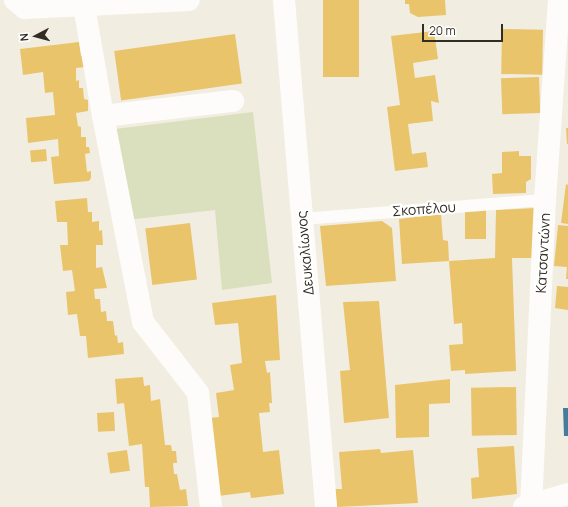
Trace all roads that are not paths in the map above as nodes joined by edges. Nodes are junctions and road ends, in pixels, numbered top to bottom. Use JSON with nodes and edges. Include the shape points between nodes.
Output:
{"nodes":[{"id":1,"x":15,"y":0,"type":"edge"},
{"id":2,"x":189,"y":0,"type":"edge"},
{"id":3,"x":284,"y":0,"type":"edge"},
{"id":4,"x":559,"y":0,"type":"edge"},
{"id":5,"x":84,"y":6,"type":"junction"},
{"id":6,"x":233,"y":101,"type":"dead end"},
{"id":7,"x":103,"y":116,"type":"junction"},
{"id":8,"x":546,"y":200,"type":"junction"},
{"id":9,"x":302,"y":219,"type":"junction"},
{"id":10,"x":568,"y":494,"type":"edge"},
{"id":11,"x":211,"y":507,"type":"edge"},
{"id":12,"x":326,"y":507,"type":"edge"},
{"id":13,"x":529,"y":507,"type":"edge"}],
"edges":[{"from":1,"to":5,"type":"street","via":[[25,8]]},
{"from":2,"to":5,"type":"street"},
{"from":3,"to":9,"type":"street","name":"Δευκαλίωνος"},
{"from":4,"to":8,"type":"street","name":"Κατσαντώνη"},
{"from":5,"to":7,"type":"street"},
{"from":6,"to":7,"type":"street"},
{"from":7,"to":11,"type":"street","via":[[143,322],[198,393]]},
{"from":8,"to":9,"type":"lane","name":"Σκοπέλου"},
{"from":8,"to":13,"type":"street","name":"Κατσαντώνη"},
{"from":9,"to":12,"type":"street","name":"Δευκαλίωνος"},
{"from":10,"to":13,"type":"street"}]}
